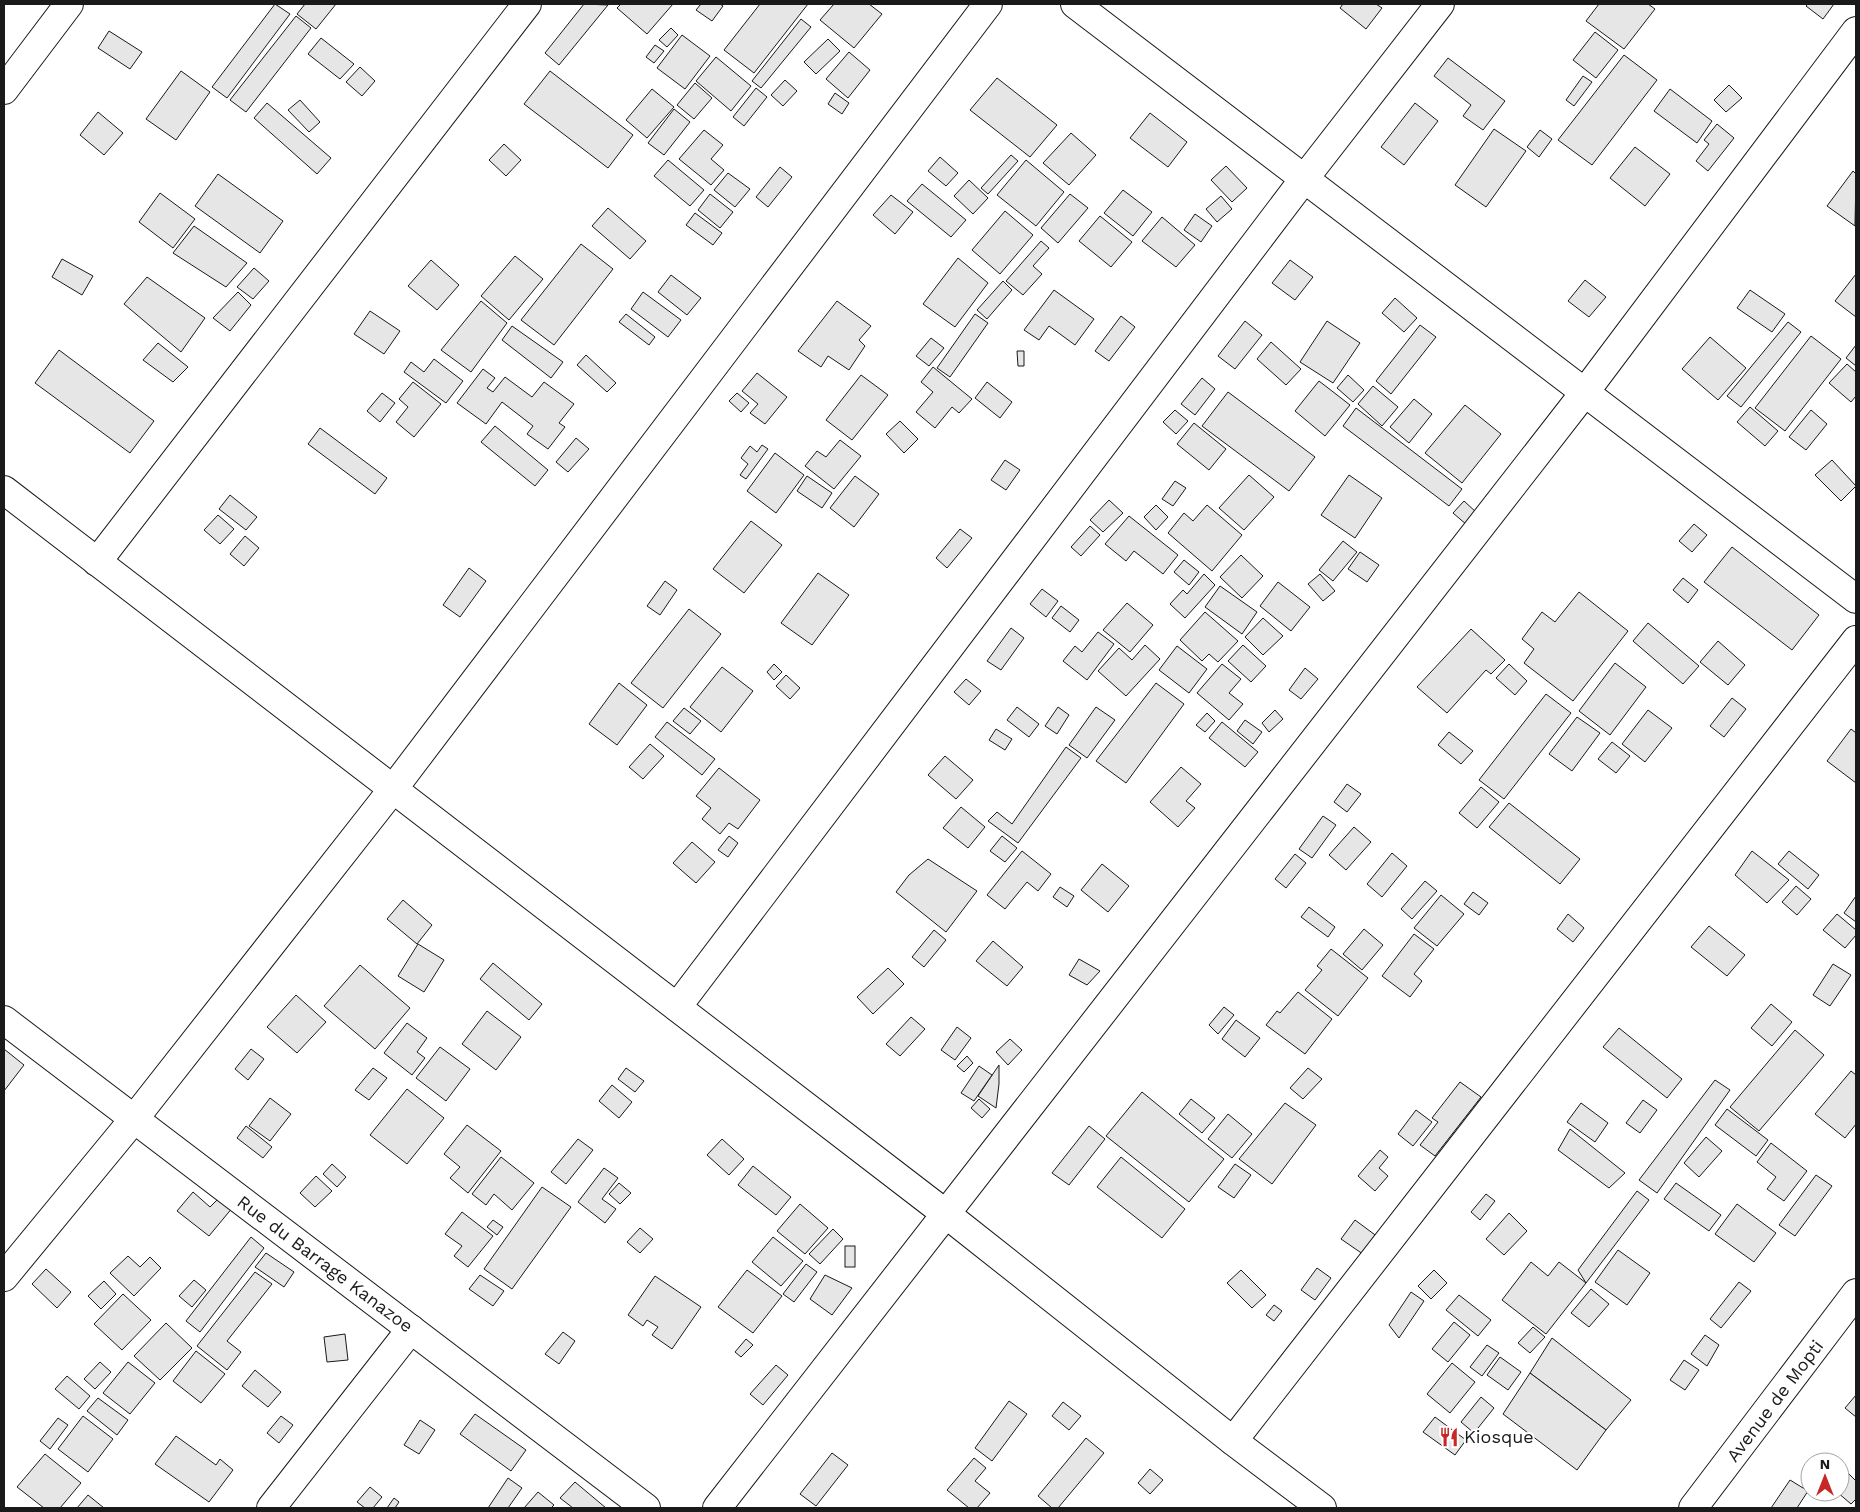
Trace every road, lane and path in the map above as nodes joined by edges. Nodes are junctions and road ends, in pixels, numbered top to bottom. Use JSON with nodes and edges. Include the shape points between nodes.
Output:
{"nodes":[{"id":1,"x":69,"y":4,"type":"edge"},
{"id":2,"x":527,"y":4,"type":"edge"},
{"id":3,"x":988,"y":4,"type":"edge"},
{"id":4,"x":1075,"y":4,"type":"edge"},
{"id":5,"x":1440,"y":4,"type":"edge"},
{"id":6,"x":1856,"y":31,"type":"edge"},
{"id":7,"x":4,"y":90,"type":"edge"},
{"id":8,"x":1304,"y":179,"type":"junction"},
{"id":9,"x":1585,"y":392,"type":"junction"},
{"id":10,"x":4,"y":490,"type":"edge"},
{"id":11,"x":97,"y":562,"type":"junction"},
{"id":12,"x":1856,"y":599,"type":"edge"},
{"id":13,"x":1856,"y":640,"type":"edge"},
{"id":14,"x":393,"y":789,"type":"junction"},
{"id":15,"x":677,"y":1007,"type":"junction"},
{"id":16,"x":4,"y":1020,"type":"edge"},
{"id":17,"x":134,"y":1119,"type":"junction"},
{"id":18,"x":946,"y":1214,"type":"junction"},
{"id":19,"x":4,"y":1277,"type":"edge"},
{"id":20,"x":1856,"y":1293,"type":"edge"},
{"id":21,"x":411,"y":1329,"type":"junction"},
{"id":22,"x":1233,"y":1441,"type":"junction"},
{"id":23,"x":271,"y":1508,"type":"edge"},
{"id":24,"x":646,"y":1508,"type":"edge"},
{"id":25,"x":717,"y":1508,"type":"edge"},
{"id":26,"x":1322,"y":1508,"type":"edge"},
{"id":27,"x":1693,"y":1508,"type":"edge"}],
"edges":[{"from":1,"to":7,"type":"street"},
{"from":2,"to":11,"type":"street"},
{"from":3,"to":14,"type":"street"},
{"from":4,"to":8,"type":"street"},
{"from":5,"to":8,"type":"street"},
{"from":6,"to":9,"type":"street"},
{"from":8,"to":9,"type":"street"},
{"from":8,"to":15,"type":"street"},
{"from":9,"to":12,"type":"street"},
{"from":9,"to":18,"type":"street"},
{"from":10,"to":11,"type":"street"},
{"from":11,"to":14,"type":"street"},
{"from":13,"to":22,"type":"street"},
{"from":14,"to":15,"type":"street"},
{"from":14,"to":17,"type":"street"},
{"from":15,"to":18,"type":"street"},
{"from":16,"to":17,"type":"street","name":"Rue du Barrage Kanazoe"},
{"from":17,"to":19,"type":"street"},
{"from":17,"to":21,"type":"street","name":"Rue du Barrage Kanazoe"},
{"from":18,"to":22,"type":"street"},
{"from":18,"to":25,"type":"street"},
{"from":20,"to":27,"type":"street","name":"Avenue de Mopti"},
{"from":21,"to":23,"type":"street"},
{"from":21,"to":24,"type":"street","name":"Rue du Barrage Kanazoe"},
{"from":22,"to":26,"type":"street"}]}
